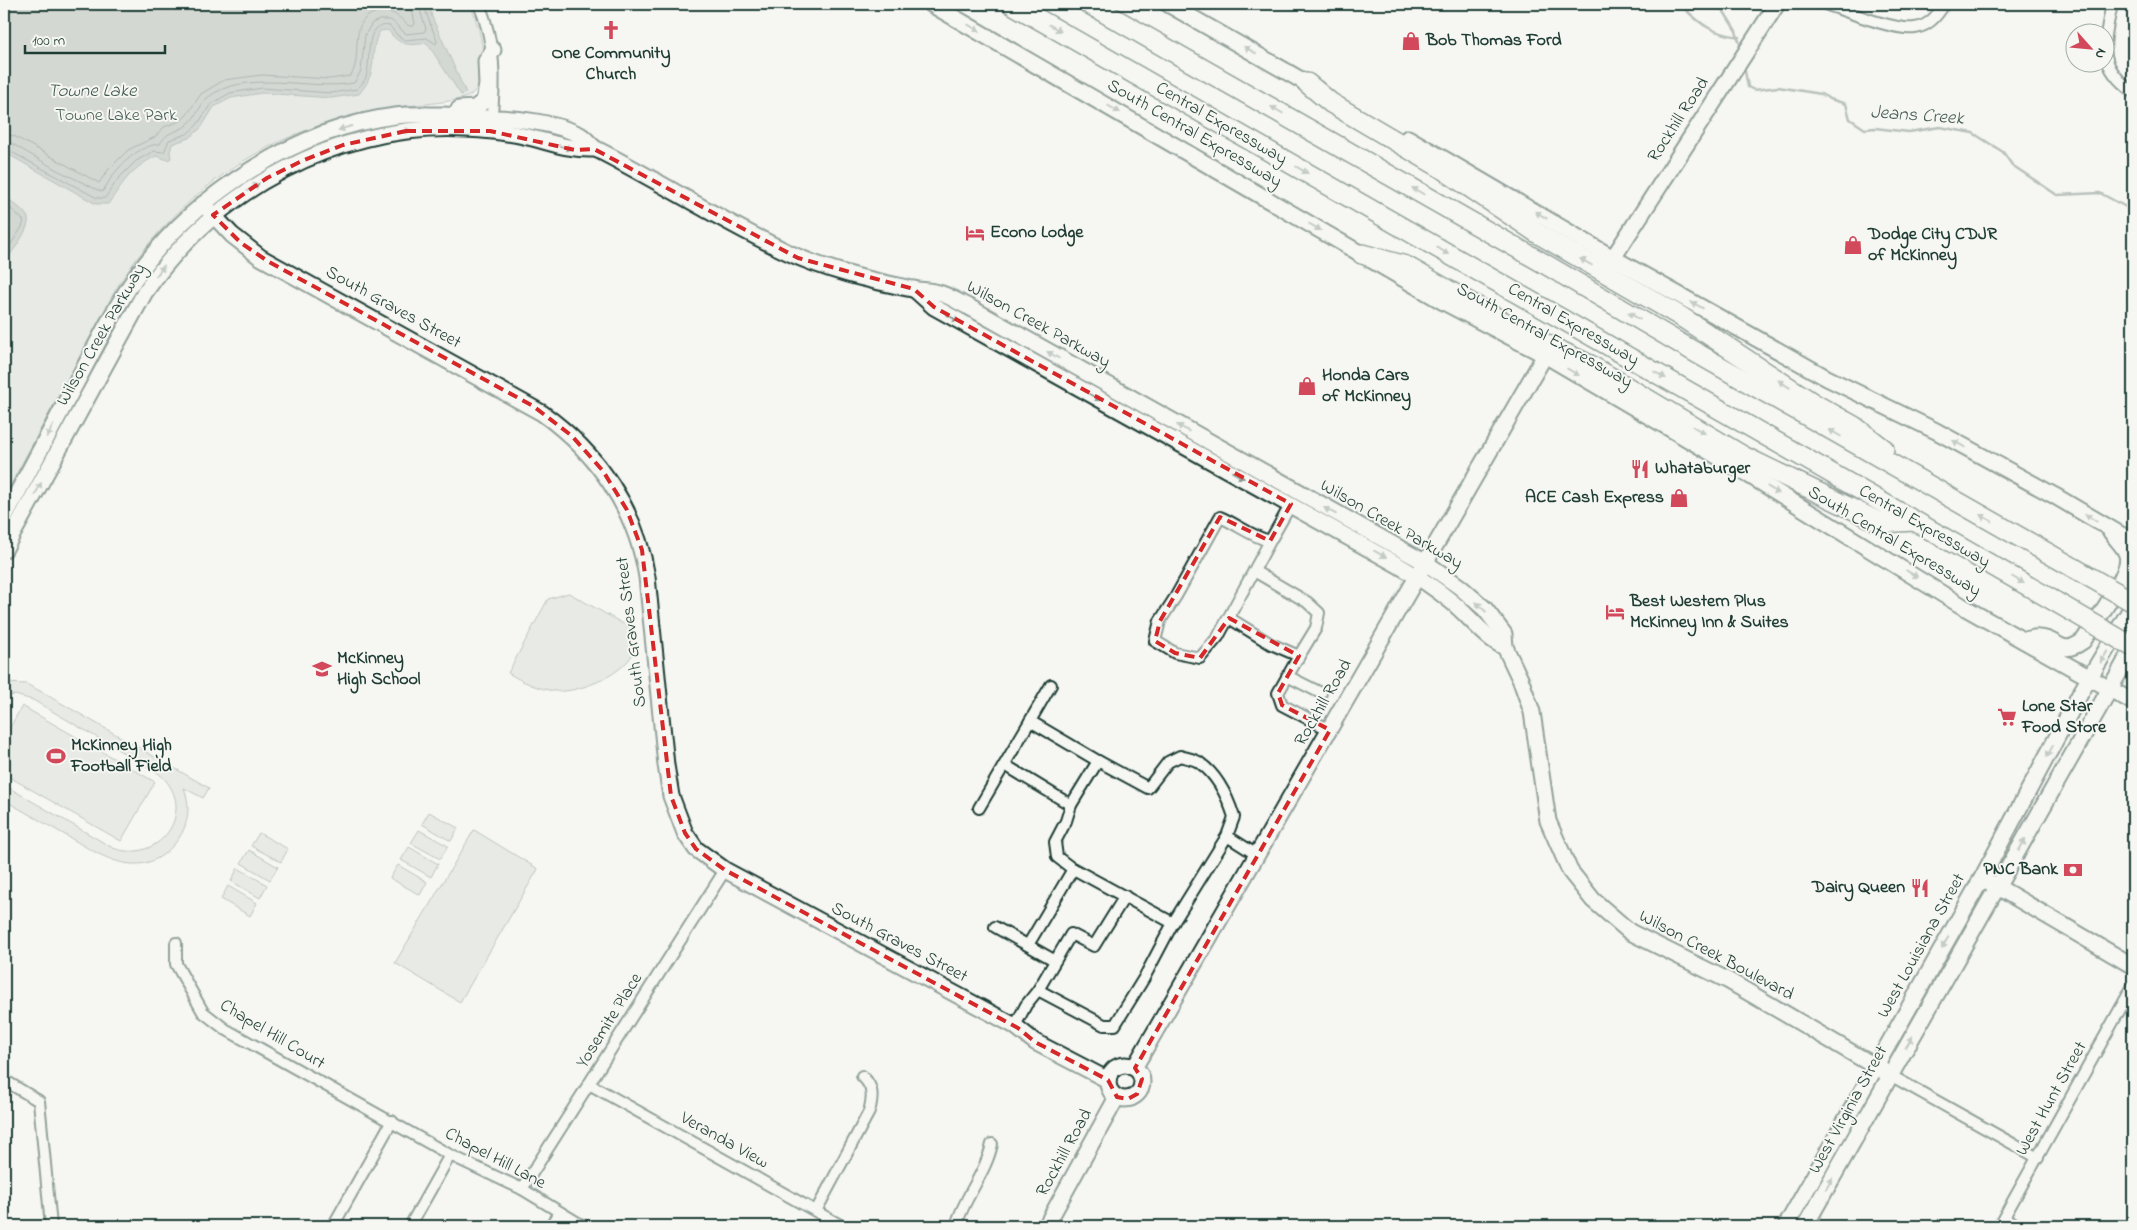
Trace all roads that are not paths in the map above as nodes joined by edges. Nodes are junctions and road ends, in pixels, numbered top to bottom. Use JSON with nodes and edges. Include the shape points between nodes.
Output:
{"nodes":[{"id":1,"x":479,"y":4,"type":"edge"},
{"id":2,"x":931,"y":4,"type":"edge"},
{"id":3,"x":1012,"y":4,"type":"edge"},
{"id":4,"x":1089,"y":4,"type":"edge"},
{"id":5,"x":1168,"y":4,"type":"edge"},
{"id":6,"x":1777,"y":4,"type":"edge"},
{"id":7,"x":1825,"y":4,"type":"edge"},
{"id":8,"x":1944,"y":4,"type":"edge"},
{"id":9,"x":2112,"y":4,"type":"edge"},
{"id":10,"x":492,"y":50,"type":"junction"},
{"id":11,"x":1307,"y":84,"type":"junction"},
{"id":12,"x":2133,"y":92,"type":"edge"},
{"id":13,"x":371,"y":121,"type":"junction"},
{"id":14,"x":491,"y":124,"type":"junction"},
{"id":15,"x":203,"y":204,"type":"junction"},
{"id":16,"x":213,"y":215,"type":"junction"},
{"id":17,"x":1362,"y":254,"type":"junction"},
{"id":18,"x":1613,"y":258,"type":"junction"},
{"id":19,"x":138,"y":273,"type":"junction"},
{"id":20,"x":914,"y":289,"type":"junction"},
{"id":21,"x":1545,"y":356,"type":"junction"},
{"id":22,"x":109,"y":357,"type":"junction"},
{"id":23,"x":1938,"y":491,"type":"junction"},
{"id":24,"x":1291,"y":504,"type":"junction"},
{"id":25,"x":4,"y":518,"type":"edge"},
{"id":26,"x":1915,"y":521,"type":"junction"},
{"id":27,"x":2109,"y":528,"type":"junction"},
{"id":28,"x":1270,"y":541,"type":"junction"},
{"id":29,"x":2133,"y":542,"type":"edge"},
{"id":30,"x":4,"y":550,"type":"edge"},
{"id":31,"x":1426,"y":563,"type":"junction"},
{"id":32,"x":2074,"y":568,"type":"junction"},
{"id":33,"x":1254,"y":571,"type":"junction"},
{"id":34,"x":1418,"y":577,"type":"junction"},
{"id":35,"x":2133,"y":588,"type":"edge"},
{"id":36,"x":2133,"y":603,"type":"edge"},
{"id":37,"x":1229,"y":618,"type":"junction"},
{"id":38,"x":2023,"y":640,"type":"junction"},
{"id":39,"x":1505,"y":647,"type":"junction"},
{"id":40,"x":2133,"y":648,"type":"edge"},
{"id":41,"x":1299,"y":656,"type":"junction"},
{"id":42,"x":1287,"y":676,"type":"junction"},
{"id":43,"x":2091,"y":678,"type":"junction"},
{"id":44,"x":1051,"y":685,"type":"dead end"},
{"id":45,"x":2111,"y":689,"type":"junction"},
{"id":46,"x":1321,"y":693,"type":"dead end"},
{"id":47,"x":2133,"y":702,"type":"edge"},
{"id":48,"x":1030,"y":721,"type":"junction"},
{"id":49,"x":1330,"y":730,"type":"junction"},
{"id":50,"x":1098,"y":760,"type":"junction"},
{"id":51,"x":1005,"y":765,"type":"junction"},
{"id":52,"x":1070,"y":805,"type":"junction"},
{"id":53,"x":979,"y":808,"type":"dead end"},
{"id":54,"x":1227,"y":836,"type":"junction"},
{"id":55,"x":1258,"y":855,"type":"junction"},
{"id":56,"x":1073,"y":869,"type":"junction"},
{"id":57,"x":725,"y":870,"type":"junction"},
{"id":58,"x":1982,"y":878,"type":"junction"},
{"id":59,"x":1997,"y":887,"type":"junction"},
{"id":60,"x":1125,"y":896,"type":"junction"},
{"id":61,"x":1174,"y":922,"type":"junction"},
{"id":62,"x":995,"y":927,"type":"dead end"},
{"id":63,"x":176,"y":943,"type":"dead end"},
{"id":64,"x":1028,"y":945,"type":"junction"},
{"id":65,"x":1054,"y":960,"type":"junction"},
{"id":66,"x":2133,"y":966,"type":"edge"},
{"id":67,"x":2133,"y":986,"type":"edge"},
{"id":68,"x":1038,"y":990,"type":"junction"},
{"id":69,"x":1016,"y":1027,"type":"junction"},
{"id":70,"x":1875,"y":1067,"type":"junction"},
{"id":71,"x":1134,"y":1068,"type":"junction"},
{"id":72,"x":1111,"y":1075,"type":"junction"},
{"id":73,"x":1890,"y":1075,"type":"junction"},
{"id":74,"x":862,"y":1076,"type":"dead end"},
{"id":75,"x":4,"y":1080,"type":"edge"},
{"id":76,"x":589,"y":1084,"type":"junction"},
{"id":77,"x":1117,"y":1098,"type":"junction"},
{"id":78,"x":392,"y":1121,"type":"junction"},
{"id":79,"x":992,"y":1144,"type":"dead end"},
{"id":80,"x":450,"y":1155,"type":"junction"},
{"id":81,"x":2038,"y":1158,"type":"junction"},
{"id":82,"x":522,"y":1190,"type":"junction"},
{"id":83,"x":816,"y":1211,"type":"junction"},
{"id":84,"x":559,"y":1212,"type":"junction"},
{"id":85,"x":2002,"y":1222,"type":"edge"},
{"id":86,"x":51,"y":1226,"type":"edge"},
{"id":87,"x":333,"y":1226,"type":"edge"},
{"id":88,"x":410,"y":1226,"type":"edge"},
{"id":89,"x":551,"y":1226,"type":"edge"},
{"id":90,"x":583,"y":1226,"type":"edge"},
{"id":91,"x":842,"y":1226,"type":"edge"},
{"id":92,"x":956,"y":1226,"type":"edge"},
{"id":93,"x":1046,"y":1226,"type":"edge"},
{"id":94,"x":1786,"y":1226,"type":"edge"},
{"id":95,"x":1805,"y":1226,"type":"edge"},
{"id":96,"x":2019,"y":1226,"type":"edge"}],
"edges":[{"from":1,"to":10,"type":"street","via":[[489,30]]},
{"from":2,"to":17,"type":"main road","name":"South Central Expressway","one_way":true},
{"from":3,"to":26,"type":"highway","name":"Central Expressway","one_way":true},
{"from":23,"to":4,"type":"highway","one_way":true},
{"from":11,"to":5,"type":"main road","one_way":true},
{"from":6,"to":18,"type":"main road","name":"Rockhill Road"},
{"from":7,"to":8,"type":"street","via":[[1909,28],[1920,27],[1930,21]]},
{"from":9,"to":12,"type":"street","via":[[2106,32],[2106,54],[2113,74]]},
{"from":10,"to":13,"type":"main road","via":[[486,61],[487,91],[479,106],[401,112]]},
{"from":10,"to":14,"type":"street"},
{"from":18,"to":11,"type":"main road","one_way":true,"via":[[1447,160]]},
{"from":23,"to":11,"type":"highway","one_way":true,"via":[[1854,426],[1680,316],[1537,233],[1438,166],[1331,103]]},
{"from":13,"to":14,"type":"main road","name":"Wilson Creek Parkway","via":[[394,116],[432,115]]},
{"from":13,"to":15,"type":"main road","name":"Wilson Creek Parkway","one_way":true,"via":[[284,152],[234,180]]},
{"from":16,"to":14,"type":"main road","name":"Wilson Creek Parkway","one_way":true,"via":[[267,178],[343,145],[397,132]]},
{"from":14,"to":20,"type":"main road","name":"Wilson Creek Parkway","via":[[507,117],[581,136],[594,149],[798,258]]},
{"from":15,"to":16,"type":"main road","name":"South Graves Street"},
{"from":15,"to":19,"type":"main road","name":"Wilson Creek Parkway","via":[[172,233]]},
{"from":22,"to":16,"type":"main road","name":"Wilson Creek Parkway","one_way":true,"via":[[154,279]]},
{"from":16,"to":57,"type":"main road","name":"South Graves Street","via":[[241,243],[264,259],[533,406],[572,436],[603,471],[627,510],[645,563],[671,796],[685,833],[696,849]]},
{"from":17,"to":21,"type":"main road","name":"South Central Expressway"},
{"from":17,"to":26,"type":"highway","one_way":true,"via":[[1406,266],[1525,334],[1590,366],[1744,456],[1872,518],[1881,522]]},
{"from":27,"to":18,"type":"main road","one_way":true,"via":[[1936,431],[1827,378]]},
{"from":19,"to":22,"type":"main road","via":[[134,293],[105,346]]},
{"from":19,"to":25,"type":"main road","name":"Wilson Creek Parkway","one_way":true},
{"from":20,"to":24,"type":"main road","name":"Wilson Creek Parkway","one_way":true,"via":[[934,307]]},
{"from":31,"to":20,"type":"main road","name":"Wilson Creek Parkway","one_way":true,"via":[[969,307],[940,293]]},
{"from":21,"to":31,"type":"main road","name":"Rockhill Road"},
{"from":21,"to":38,"type":"main road","name":"South Central Expressway","one_way":true},
{"from":30,"to":22,"type":"main road","name":"Wilson Creek Parkway","one_way":true},
{"from":32,"to":23,"type":"highway","one_way":true},
{"from":24,"to":28,"type":"street"},
{"from":24,"to":34,"type":"main road","name":"Wilson Creek Parkway","one_way":true},
{"from":26,"to":40,"type":"highway","name":"Central Expressway","one_way":true,"bridge":true},
{"from":27,"to":29,"type":"main road"},
{"from":27,"to":38,"type":"main road","via":[[2127,555],[2127,564],[2122,578],[2083,641],[2066,649],[2040,637]]},
{"from":28,"to":33,"type":"street"},
{"from":28,"to":37,"type":"street","via":[[1259,539],[1235,523],[1220,518],[1160,621],[1155,641],[1175,653],[1200,658],[1218,638]]},
{"from":31,"to":34,"type":"main road","name":"Rockhill Road"},
{"from":39,"to":31,"type":"main road","name":"Wilson Creek Parkway","one_way":true,"via":[[1504,634],[1485,609]]},
{"from":32,"to":35,"type":"highway","bridge":true},
{"from":32,"to":36,"type":"highway","bridge":true},
{"from":33,"to":37,"type":"street"},
{"from":33,"to":41,"type":"street","via":[[1307,602],[1319,613],[1316,628]]},
{"from":34,"to":39,"type":"main road","name":"Wilson Creek Parkway","via":[[1451,601],[1494,642]]},
{"from":34,"to":49,"type":"main road","name":"Rockhill Road"},
{"from":36,"to":43,"type":"main road","name":"West Louisiana Street","one_way":true},
{"from":37,"to":41,"type":"street","via":[[1271,644]]},
{"from":38,"to":43,"type":"main road","name":"South Central Expressway"},
{"from":39,"to":70,"type":"main road","name":"Wilson Creek Boulevard","via":[[1532,712],[1548,821],[1570,871],[1593,900],[1630,932],[1729,981]]},
{"from":40,"to":45,"type":"main road","name":"West Virginia Street"},
{"from":41,"to":42,"type":"street"},
{"from":42,"to":46,"type":"street"},
{"from":42,"to":49,"type":"street","via":[[1278,693],[1282,705]]},
{"from":43,"to":45,"type":"main road","name":"South Central Expressway"},
{"from":43,"to":58,"type":"main road","name":"West Louisiana Street","one_way":true},
{"from":44,"to":48,"type":"street"},
{"from":45,"to":47,"type":"main road","name":"South Central Expressway"},
{"from":59,"to":45,"type":"main road","name":"West Virginia Street","one_way":true},
{"from":48,"to":50,"type":"street"},
{"from":48,"to":51,"type":"street"},
{"from":49,"to":55,"type":"main road","name":"Rockhill Road"},
{"from":50,"to":52,"type":"street"},
{"from":50,"to":54,"type":"street","via":[[1148,788],[1168,762],[1180,756],[1199,762],[1230,804],[1234,817]]},
{"from":51,"to":52,"type":"street"},
{"from":51,"to":53,"type":"street"},
{"from":52,"to":56,"type":"street","via":[[1066,821],[1054,842],[1057,857]]},
{"from":54,"to":55,"type":"street"},
{"from":54,"to":61,"type":"street"},
{"from":55,"to":71,"type":"main road","name":"Rockhill Road"},
{"from":56,"to":60,"type":"street"},
{"from":56,"to":64,"type":"street"},
{"from":57,"to":69,"type":"main road","name":"South Graves Street"},
{"from":57,"to":76,"type":"street","name":"Yosemite Place"},
{"from":58,"to":59,"type":"main road"},
{"from":58,"to":70,"type":"main road","name":"West Louisiana Street","one_way":true},
{"from":59,"to":66,"type":"main road"},
{"from":73,"to":59,"type":"main road","name":"West Virginia Street","one_way":true},
{"from":60,"to":61,"type":"street"},
{"from":60,"to":65,"type":"street","via":[[1094,946],[1071,934]]},
{"from":61,"to":68,"type":"street","via":[[1115,1024],[1104,1025]]},
{"from":62,"to":64,"type":"street"},
{"from":63,"to":78,"type":"street","name":"Chapel Hill Court","via":[[176,964],[203,1012],[225,1029]]},
{"from":64,"to":65,"type":"street"},
{"from":65,"to":68,"type":"street"},
{"from":67,"to":81,"type":"street","name":"West Hunt Street"},
{"from":68,"to":69,"type":"street","via":[[1026,1005]]},
{"from":69,"to":72,"type":"main road","name":"South Graves Street","via":[[1040,1032]]},
{"from":70,"to":73,"type":"main road","name":"Wilson Creek Boulevard"},
{"from":70,"to":94,"type":"main road","name":"West Louisiana Street"},
{"from":71,"to":72,"type":"main road","via":[[1121,1066]]},
{"from":71,"to":77,"type":"main road","via":[[1142,1079],[1141,1090],[1133,1098]]},
{"from":72,"to":77,"type":"main road","via":[[1110,1090]]},
{"from":73,"to":81,"type":"street","name":"Wilson Creek Boulevard"},
{"from":95,"to":73,"type":"main road","name":"West Virginia Street","one_way":true},
{"from":74,"to":83,"type":"street","via":[[872,1088],[870,1112]]},
{"from":75,"to":86,"type":"street","via":[[39,1102]]},
{"from":76,"to":82,"type":"street","name":"Yosemite Place"},
{"from":76,"to":83,"type":"street","name":"Veranda View"},
{"from":77,"to":93,"type":"main road","name":"Rockhill Road"},
{"from":78,"to":80,"type":"street","name":"Chapel Hill Lane"},
{"from":78,"to":87,"type":"street"},
{"from":79,"to":92,"type":"street"},
{"from":80,"to":82,"type":"street","name":"Chapel Hill Lane"},
{"from":80,"to":88,"type":"street"},
{"from":81,"to":85,"type":"street","name":"West Hunt Street"},
{"from":82,"to":84,"type":"street","name":"Chapel Hill Lane"},
{"from":83,"to":91,"type":"street","name":"Veranda View"},
{"from":84,"to":89,"type":"street"},
{"from":84,"to":90,"type":"street","name":"Chapel Hill Lane"},
{"from":85,"to":96,"type":"street"}]}
